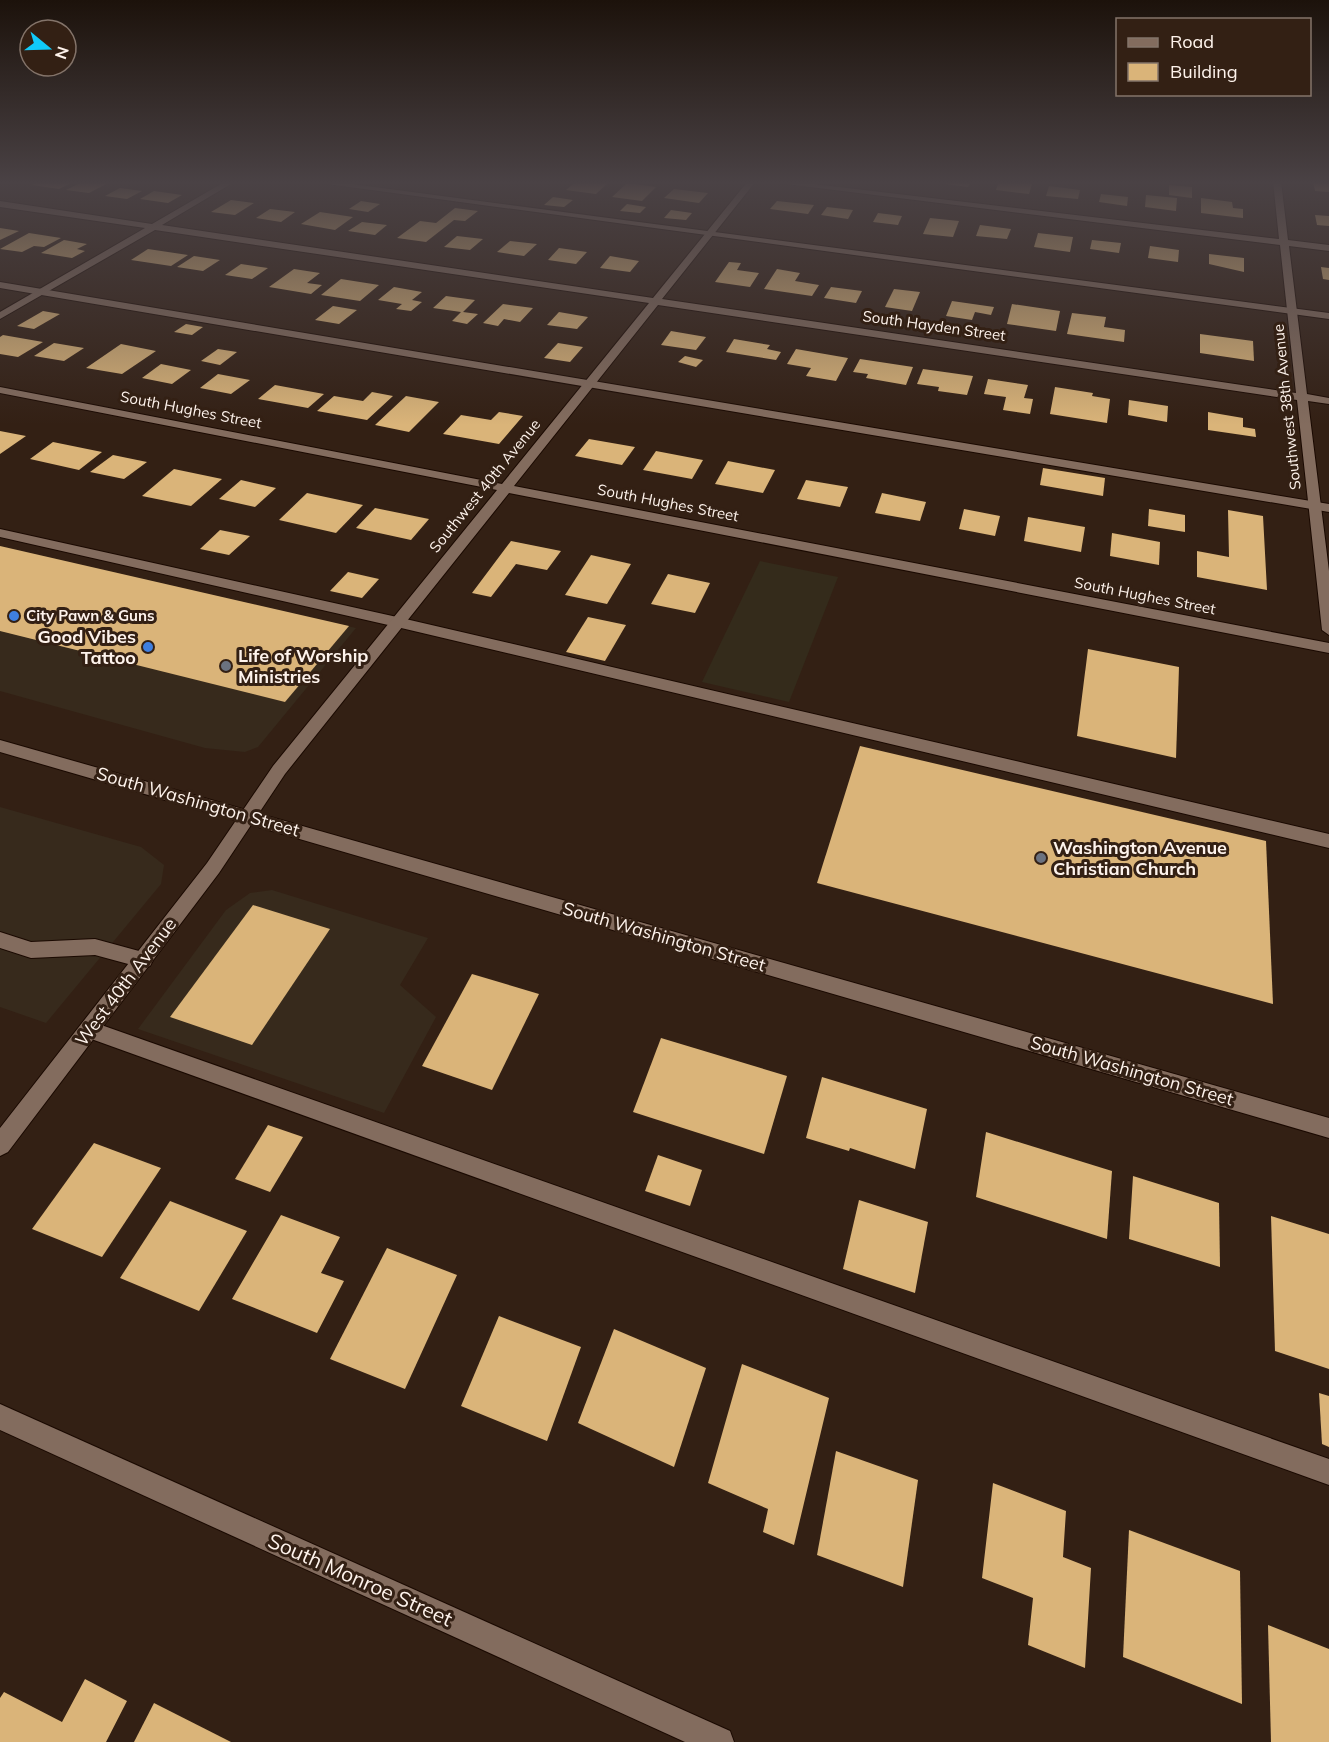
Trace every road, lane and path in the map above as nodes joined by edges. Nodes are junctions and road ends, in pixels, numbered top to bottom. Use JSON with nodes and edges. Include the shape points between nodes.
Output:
{"nodes":[{"id":1,"x":93,"y":262,"type":"edge"},
{"id":2,"x":401,"y":262,"type":"edge"},
{"id":3,"x":686,"y":262,"type":"edge"},
{"id":4,"x":923,"y":262,"type":"edge"},
{"id":5,"x":1285,"y":262,"type":"edge"},
{"id":6,"x":0,"y":285,"type":"edge"},
{"id":7,"x":41,"y":292,"type":"junction"},
{"id":8,"x":655,"y":300,"type":"junction"},
{"id":9,"x":1291,"y":311,"type":"junction"},
{"id":10,"x":0,"y":316,"type":"edge"},
{"id":11,"x":1329,"y":316,"type":"edge"},
{"id":12,"x":588,"y":383,"type":"junction"},
{"id":13,"x":0,"y":390,"type":"edge"},
{"id":14,"x":1300,"y":396,"type":"junction"},
{"id":15,"x":1329,"y":401,"type":"edge"},
{"id":16,"x":505,"y":487,"type":"junction"},
{"id":17,"x":1313,"y":505,"type":"junction"},
{"id":18,"x":1329,"y":508,"type":"edge"},
{"id":19,"x":0,"y":533,"type":"edge"},
{"id":20,"x":397,"y":622,"type":"junction"},
{"id":21,"x":1329,"y":630,"type":"edge"},
{"id":22,"x":1329,"y":648,"type":"edge"},
{"id":23,"x":0,"y":746,"type":"edge"},
{"id":24,"x":248,"y":816,"type":"junction"},
{"id":25,"x":1329,"y":841,"type":"edge"},
{"id":26,"x":0,"y":940,"type":"edge"},
{"id":27,"x":143,"y":960,"type":"junction"},
{"id":28,"x":90,"y":1030,"type":"junction"},
{"id":29,"x":1329,"y":1128,"type":"edge"},
{"id":30,"x":0,"y":1145,"type":"edge"},
{"id":31,"x":0,"y":1417,"type":"edge"},
{"id":32,"x":1329,"y":1472,"type":"edge"},
{"id":33,"x":719,"y":1742,"type":"edge"}],
"edges":[{"from":1,"to":7,"type":"street"},
{"from":2,"to":8,"type":"street","name":"South Hayden Street"},
{"from":3,"to":8,"type":"street","name":"Southwest 40th Avenue"},
{"from":4,"to":9,"type":"street"},
{"from":5,"to":9,"type":"street","name":"Southwest 38th Avenue"},
{"from":6,"to":7,"type":"street"},
{"from":7,"to":10,"type":"street"},
{"from":7,"to":12,"type":"street"},
{"from":8,"to":12,"type":"street","name":"Southwest 40th Avenue"},
{"from":8,"to":14,"type":"street","name":"South Hayden Street"},
{"from":9,"to":11,"type":"street"},
{"from":9,"to":14,"type":"street","name":"Southwest 38th Avenue"},
{"from":12,"to":16,"type":"street","name":"Southwest 40th Avenue"},
{"from":12,"to":17,"type":"street"},
{"from":13,"to":16,"type":"street","name":"South Hughes Street"},
{"from":14,"to":15,"type":"street","name":"South Hayden Street"},
{"from":14,"to":17,"type":"street","name":"Southwest 38th Avenue"},
{"from":16,"to":20,"type":"street","name":"Southwest 40th Avenue"},
{"from":16,"to":22,"type":"street","name":"South Hughes Street"},
{"from":17,"to":18,"type":"street"},
{"from":17,"to":21,"type":"street","name":"Southwest 38th Avenue"},
{"from":19,"to":20,"type":"street"},
{"from":20,"to":24,"type":"street","name":"Southwest 40th Avenue","via":[[279,770]]},
{"from":20,"to":25,"type":"street"},
{"from":23,"to":24,"type":"street","name":"South Washington Street"},
{"from":24,"to":27,"type":"street","name":"West 40th Avenue"},
{"from":24,"to":29,"type":"street","name":"South Washington Street"},
{"from":26,"to":27,"type":"street","via":[[31,950],[95,947]]},
{"from":27,"to":28,"type":"street","name":"West 40th Avenue"},
{"from":28,"to":30,"type":"street","name":"West 40th Avenue"},
{"from":28,"to":32,"type":"street"},
{"from":31,"to":33,"type":"street","name":"South Monroe Street"}]}
